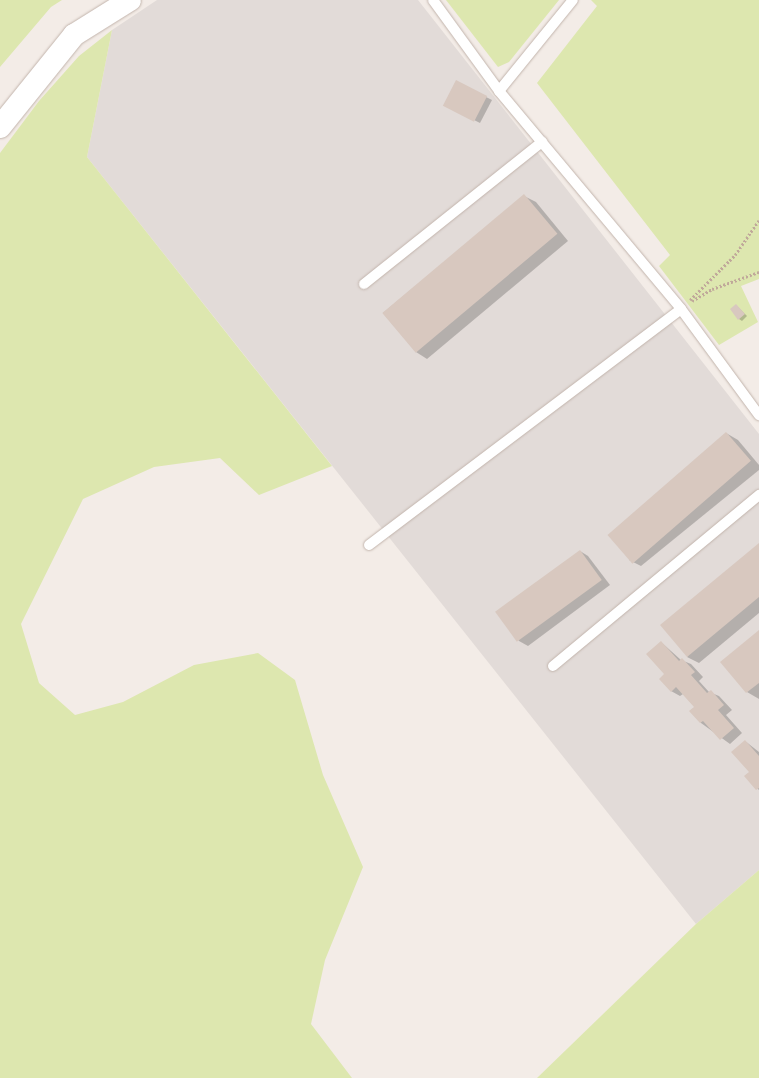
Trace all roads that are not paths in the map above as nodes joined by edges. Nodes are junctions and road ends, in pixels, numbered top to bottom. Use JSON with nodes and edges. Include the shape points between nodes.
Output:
{"nodes":[{"id":1,"x":130,"y":0,"type":"edge"},
{"id":2,"x":433,"y":0,"type":"edge"},
{"id":3,"x":573,"y":0,"type":"edge"},
{"id":4,"x":499,"y":91,"type":"junction"},
{"id":5,"x":0,"y":127,"type":"edge"},
{"id":6,"x":542,"y":142,"type":"junction"},
{"id":7,"x":364,"y":284,"type":"dead end"},
{"id":8,"x":681,"y":308,"type":"junction"},
{"id":9,"x":759,"y":415,"type":"edge"},
{"id":10,"x":759,"y":495,"type":"edge"},
{"id":11,"x":369,"y":545,"type":"dead end"},
{"id":12,"x":553,"y":666,"type":"dead end"}],
"edges":[{"from":1,"to":5,"type":"street","via":[[74,35]]},
{"from":2,"to":4,"type":"lane"},
{"from":3,"to":4,"type":"lane"},
{"from":4,"to":6,"type":"lane"},
{"from":6,"to":7,"type":"lane"},
{"from":6,"to":8,"type":"lane"},
{"from":8,"to":9,"type":"lane"},
{"from":8,"to":11,"type":"lane"},
{"from":10,"to":12,"type":"lane"}]}
